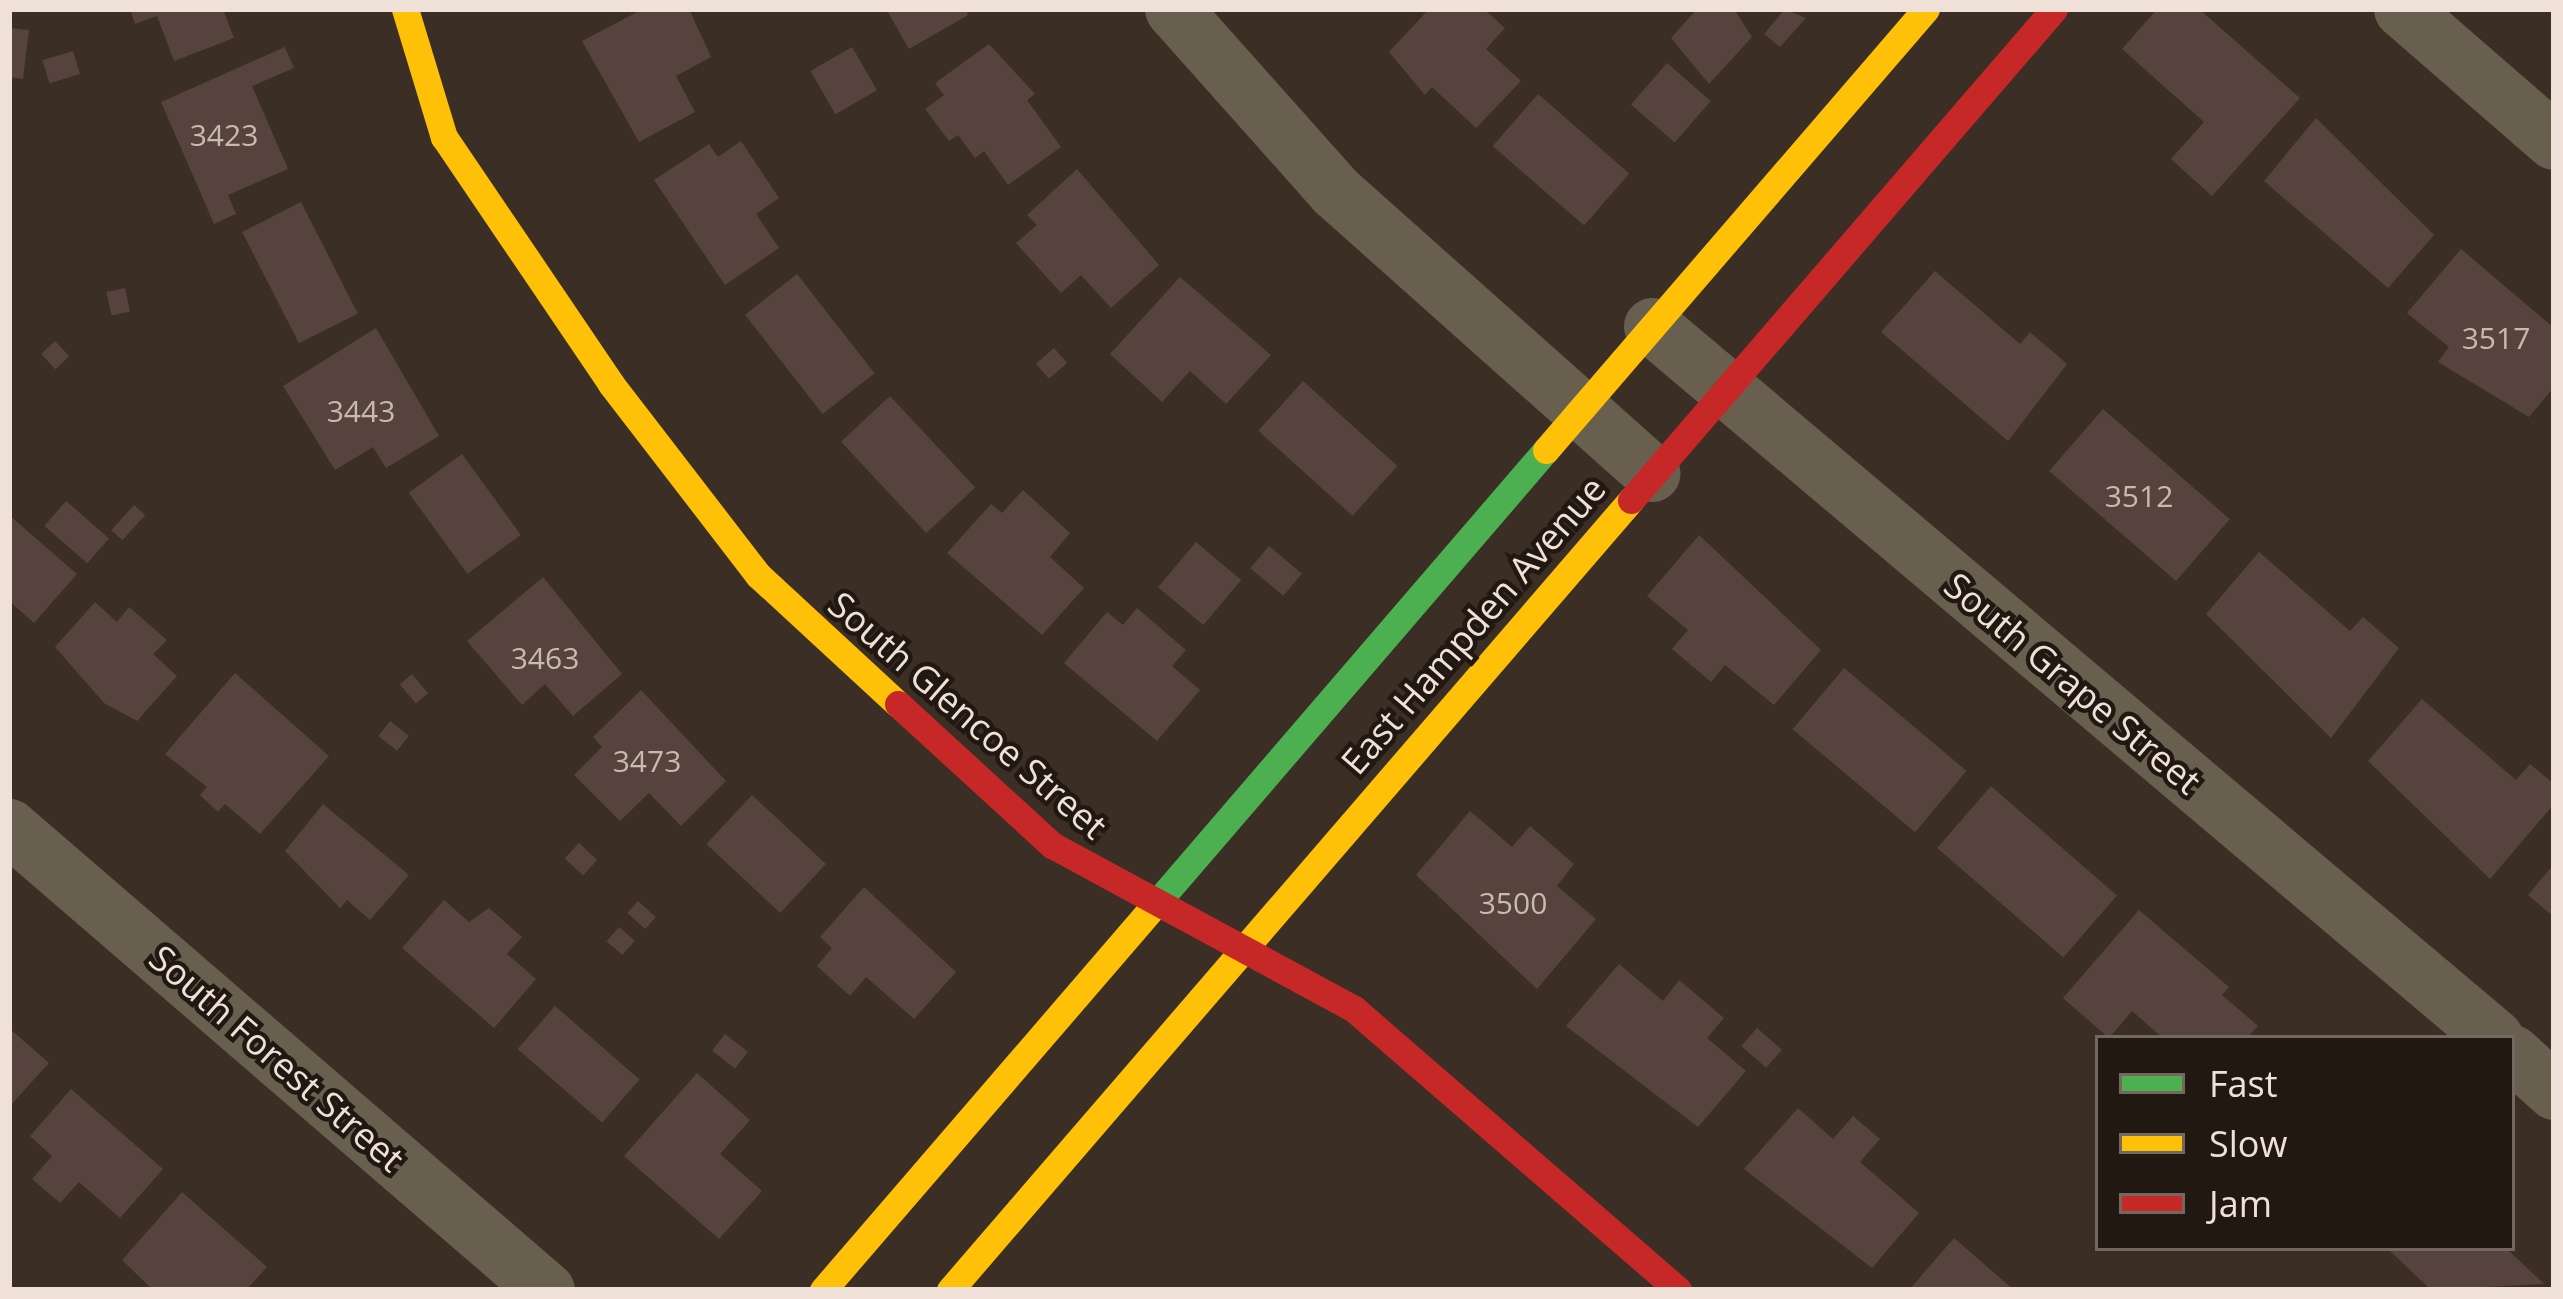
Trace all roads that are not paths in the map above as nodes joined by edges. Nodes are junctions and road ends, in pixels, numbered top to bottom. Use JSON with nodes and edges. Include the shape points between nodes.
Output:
{"nodes":[{"id":1,"x":405,"y":9,"type":"edge"},
{"id":2,"x":1173,"y":9,"type":"edge"},
{"id":3,"x":1925,"y":9,"type":"edge"},
{"id":4,"x":2054,"y":9,"type":"edge"},
{"id":5,"x":2402,"y":9,"type":"edge"},
{"id":6,"x":2554,"y":141,"type":"edge"},
{"id":7,"x":1652,"y":326,"type":"junction"},
{"id":8,"x":1724,"y":388,"type":"junction"},
{"id":9,"x":1580,"y":410,"type":"junction"},
{"id":10,"x":1651,"y":473,"type":"junction"},
{"id":11,"x":9,"y":827,"type":"edge"},
{"id":12,"x":1155,"y":904,"type":"junction"},
{"id":13,"x":1247,"y":943,"type":"junction"},
{"id":14,"x":2491,"y":1035,"type":"edge"},
{"id":15,"x":2515,"y":1055,"type":"edge"},
{"id":16,"x":2554,"y":1091,"type":"edge"},
{"id":17,"x":546,"y":1290,"type":"edge"},
{"id":18,"x":824,"y":1290,"type":"edge"},
{"id":19,"x":950,"y":1290,"type":"edge"},
{"id":20,"x":1678,"y":1290,"type":"edge"}],
"edges":[{"from":1,"to":12,"type":"main road","name":"South Glencoe Street","via":[[444,137],[611,384],[758,575],[1052,845]]},
{"from":2,"to":9,"type":"street","via":[[1335,190]]},
{"from":3,"to":7,"type":"main road","name":"East Hampden Avenue"},
{"from":4,"to":8,"type":"main road","name":"East Hampden Avenue"},
{"from":5,"to":6,"type":"street"},
{"from":7,"to":8,"type":"street","name":"South Grape Street"},
{"from":7,"to":9,"type":"main road","name":"East Hampden Avenue"},
{"from":8,"to":10,"type":"main road","name":"East Hampden Avenue"},
{"from":8,"to":14,"type":"street","name":"South Grape Street"},
{"from":9,"to":10,"type":"street"},
{"from":9,"to":12,"type":"main road","name":"East Hampden Avenue"},
{"from":10,"to":13,"type":"main road","name":"East Hampden Avenue"},
{"from":11,"to":17,"type":"street","name":"South Forest Street"},
{"from":12,"to":13,"type":"main road","name":"South Glencoe Street"},
{"from":12,"to":18,"type":"main road","name":"East Hampden Avenue"},
{"from":13,"to":19,"type":"main road","name":"East Hampden Avenue"},
{"from":13,"to":20,"type":"main road","name":"South Glencoe Street","via":[[1354,1009]]},
{"from":15,"to":16,"type":"street"}]}
